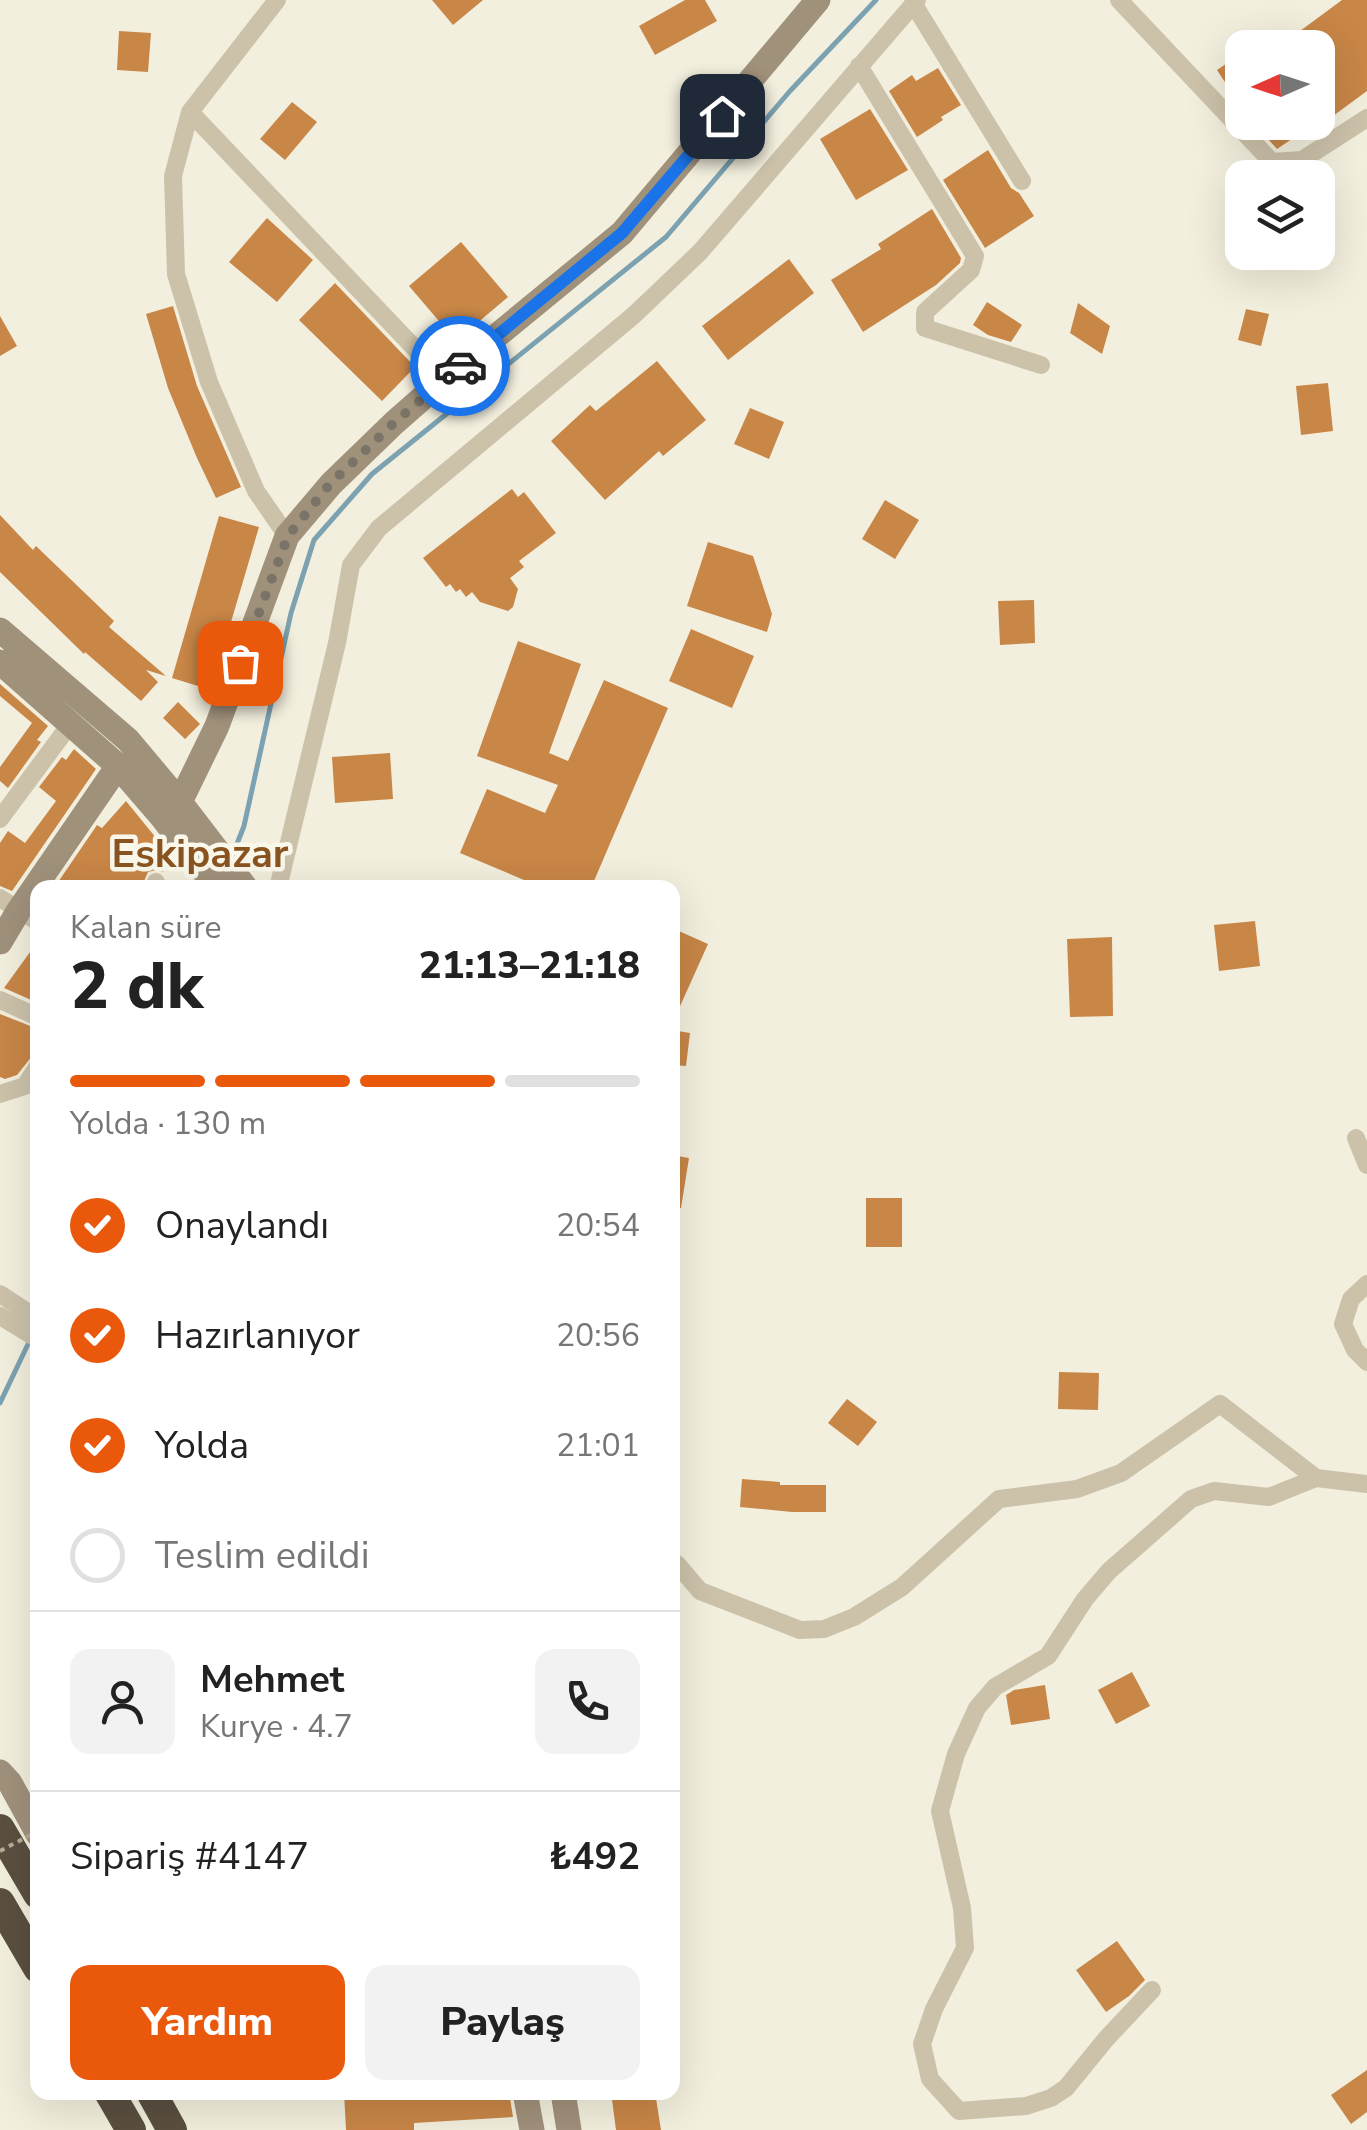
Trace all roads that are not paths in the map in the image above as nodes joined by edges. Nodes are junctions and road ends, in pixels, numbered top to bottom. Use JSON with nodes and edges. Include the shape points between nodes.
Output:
{"nodes":[{"id":1,"x":277,"y":0,"type":"edge"},
{"id":2,"x":818,"y":0,"type":"edge"},
{"id":3,"x":1118,"y":0,"type":"edge"},
{"id":4,"x":915,"y":1,"type":"edge"},
{"id":5,"x":859,"y":66,"type":"junction"},
{"id":6,"x":190,"y":112,"type":"junction"},
{"id":7,"x":1367,"y":118,"type":"edge"},
{"id":8,"x":1022,"y":181,"type":"dead end"},
{"id":9,"x":1041,"y":365,"type":"dead end"},
{"id":10,"x":444,"y":379,"type":"junction"},
{"id":11,"x":288,"y":536,"type":"junction"},
{"id":12,"x":0,"y":630,"type":"edge"},
{"id":13,"x":0,"y":662,"type":"edge"},
{"id":14,"x":72,"y":724,"type":"junction"},
{"id":15,"x":118,"y":766,"type":"junction"},
{"id":16,"x":171,"y":809,"type":"junction"},
{"id":17,"x":0,"y":819,"type":"edge"},
{"id":18,"x":40,"y":880,"type":"edge"},
{"id":19,"x":211,"y":880,"type":"edge"},
{"id":20,"x":238,"y":880,"type":"edge"},
{"id":21,"x":280,"y":880,"type":"edge"},
{"id":22,"x":19,"y":910,"type":"edge"},
{"id":23,"x":0,"y":942,"type":"edge"},
{"id":24,"x":0,"y":1000,"type":"edge"},
{"id":25,"x":30,"y":1013,"type":"edge"},
{"id":26,"x":30,"y":1078,"type":"edge"},
{"id":27,"x":0,"y":1094,"type":"edge"},
{"id":28,"x":1356,"y":1138,"type":"dead end"},
{"id":29,"x":1367,"y":1165,"type":"edge"},
{"id":30,"x":1367,"y":1284,"type":"edge"},
{"id":31,"x":0,"y":1294,"type":"edge"},
{"id":32,"x":30,"y":1313,"type":"edge"},
{"id":33,"x":0,"y":1316,"type":"edge"},
{"id":34,"x":30,"y":1334,"type":"edge"},
{"id":35,"x":1367,"y":1362,"type":"edge"},
{"id":36,"x":1316,"y":1478,"type":"junction"},
{"id":37,"x":1367,"y":1484,"type":"edge"},
{"id":38,"x":680,"y":1568,"type":"edge"},
{"id":39,"x":5,"y":1777,"type":"edge"},
{"id":40,"x":30,"y":1784,"type":"edge"},
{"id":41,"x":30,"y":1819,"type":"edge"},
{"id":42,"x":0,"y":1829,"type":"edge"},
{"id":43,"x":30,"y":1880,"type":"edge"},
{"id":44,"x":0,"y":1903,"type":"edge"},
{"id":45,"x":30,"y":1954,"type":"edge"},
{"id":46,"x":1152,"y":1990,"type":"dead end"},
{"id":47,"x":113,"y":2100,"type":"edge"},
{"id":48,"x":156,"y":2100,"type":"edge"},
{"id":49,"x":163,"y":2100,"type":"edge"},
{"id":50,"x":526,"y":2100,"type":"edge"},
{"id":51,"x":564,"y":2100,"type":"edge"},
{"id":52,"x":172,"y":2129,"type":"edge"},
{"id":53,"x":130,"y":2130,"type":"edge"},
{"id":54,"x":532,"y":2130,"type":"edge"},
{"id":55,"x":570,"y":2130,"type":"edge"}],
"edges":[{"from":1,"to":6,"type":"street"},
{"from":2,"to":10,"type":"street","via":[[622,233]]},
{"from":3,"to":7,"type":"street","via":[[1272,162],[1302,160]]},
{"from":4,"to":5,"type":"street"},
{"from":4,"to":8,"type":"street"},
{"from":5,"to":9,"type":"street","via":[[975,256],[972,270],[924,312],[926,328]]},
{"from":5,"to":21,"type":"street","via":[[700,252],[379,528],[351,565]]},
{"from":6,"to":10,"type":"street"},
{"from":6,"to":11,"type":"street","via":[[172,176],[176,274],[208,382],[256,491]]},
{"from":10,"to":11,"type":"street","via":[[330,484]]},
{"from":11,"to":16,"type":"street","via":[[217,726]]},
{"from":12,"to":16,"type":"street","via":[[128,740]]},
{"from":13,"to":14,"type":"street"},
{"from":14,"to":15,"type":"street"},
{"from":14,"to":17,"type":"street"},
{"from":15,"to":16,"type":"street"},
{"from":15,"to":18,"type":"street"},
{"from":16,"to":19,"type":"street"},
{"from":16,"to":20,"type":"street"},
{"from":22,"to":23,"type":"street"},
{"from":24,"to":25,"type":"street"},
{"from":26,"to":27,"type":"street"},
{"from":28,"to":29,"type":"street"},
{"from":30,"to":35,"type":"street","via":[[1351,1299],[1343,1324]]},
{"from":31,"to":32,"type":"street"},
{"from":33,"to":34,"type":"street"},
{"from":36,"to":37,"type":"street"},
{"from":36,"to":38,"type":"street","via":[[1220,1404],[1121,1473],[1077,1489],[999,1500],[902,1587],[824,1629],[800,1630],[700,1591]]},
{"from":36,"to":46,"type":"street","via":[[1269,1496],[1214,1491],[1191,1500],[1109,1571],[1048,1656],[995,1687],[956,1754],[940,1811],[964,1948],[922,2044],[930,2079],[959,2112],[1051,2098]]},
{"from":39,"to":40,"type":"street"},
{"from":39,"to":41,"type":"street"},
{"from":42,"to":43,"type":"highway"},
{"from":44,"to":45,"type":"highway"},
{"from":47,"to":53,"type":"highway"},
{"from":48,"to":52,"type":"highway"},
{"from":49,"to":52,"type":"street"},
{"from":50,"to":54,"type":"street"},
{"from":51,"to":55,"type":"street"}]}
